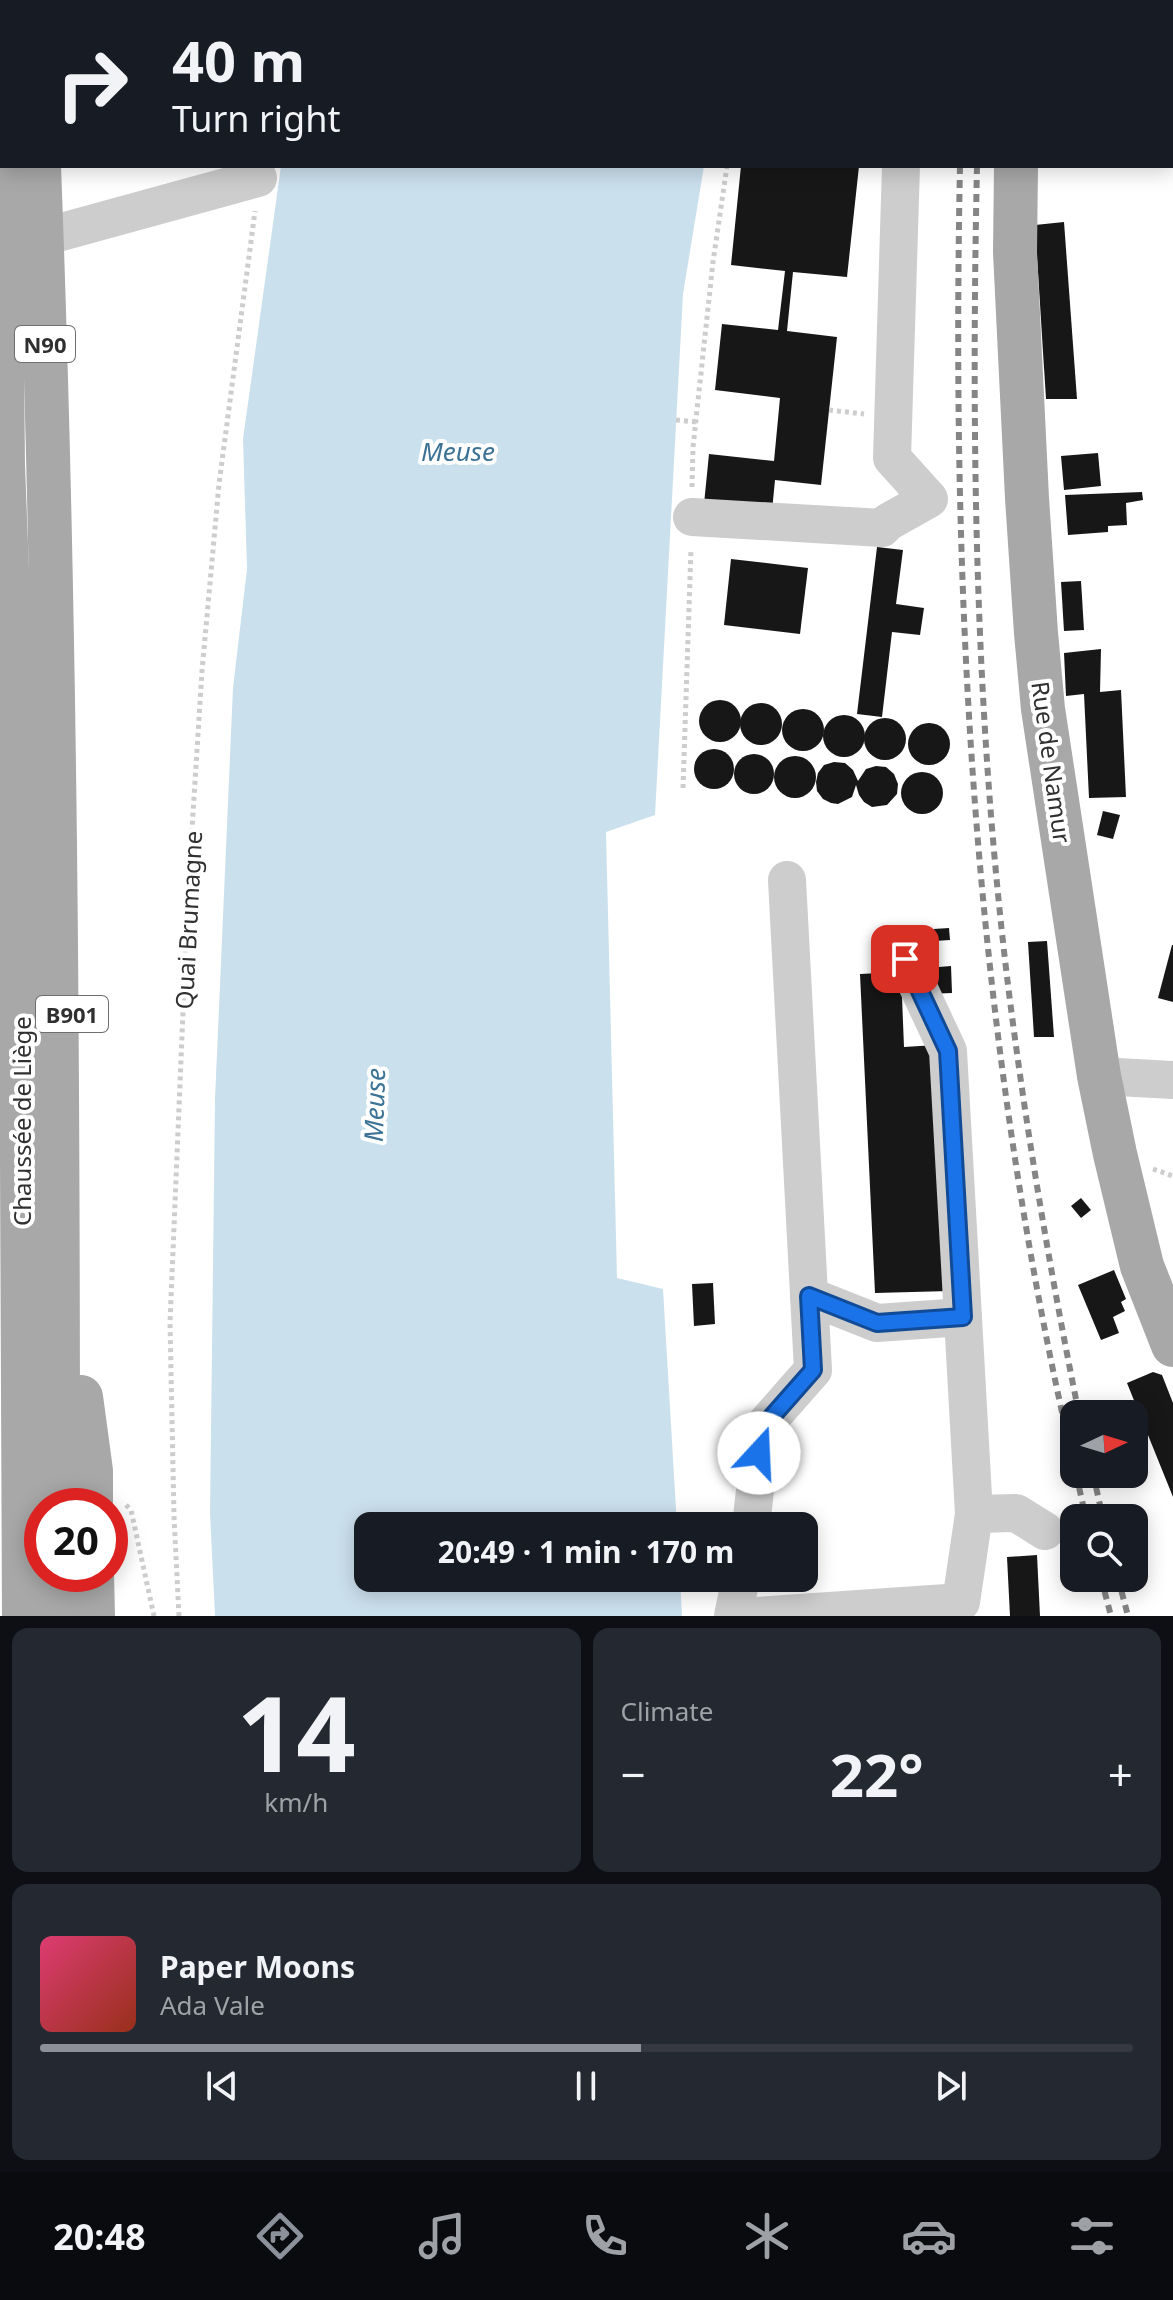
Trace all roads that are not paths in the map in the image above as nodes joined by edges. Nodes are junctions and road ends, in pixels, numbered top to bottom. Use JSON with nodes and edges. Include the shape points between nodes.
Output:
{"nodes":[{"id":1,"x":0,"y":146,"type":"edge"},
{"id":2,"x":39,"y":168,"type":"edge"},
{"id":3,"x":901,"y":168,"type":"edge"},
{"id":4,"x":1016,"y":168,"type":"edge"},
{"id":5,"x":258,"y":178,"type":"dead end"},
{"id":6,"x":43,"y":238,"type":"junction"},
{"id":7,"x":0,"y":249,"type":"edge"},
{"id":8,"x":892,"y":458,"type":"junction"},
{"id":9,"x":692,"y":517,"type":"road end"},
{"id":10,"x":49,"y":522,"type":"junction"},
{"id":11,"x":888,"y":522,"type":"junction"},
{"id":12,"x":787,"y":880,"type":"dead end"},
{"id":13,"x":905,"y":959,"type":"dead end"},
{"id":14,"x":1099,"y":1076,"type":"junction"},
{"id":15,"x":1173,"y":1080,"type":"edge"},
{"id":16,"x":809,"y":1296,"type":"junction"},
{"id":17,"x":963,"y":1317,"type":"junction"},
{"id":18,"x":1173,"y":1345,"type":"edge"},
{"id":19,"x":58,"y":1488,"type":"edge"},
{"id":20,"x":91,"y":1488,"type":"edge"},
{"id":21,"x":753,"y":1512,"type":"edge"},
{"id":22,"x":974,"y":1514,"type":"junction"},
{"id":23,"x":1045,"y":1531,"type":"dead end"},
{"id":24,"x":58,"y":1592,"type":"edge"},
{"id":25,"x":92,"y":1592,"type":"edge"},
{"id":26,"x":738,"y":1592,"type":"edge"},
{"id":27,"x":24,"y":1616,"type":"edge"},
{"id":28,"x":58,"y":1616,"type":"edge"},
{"id":29,"x":93,"y":1616,"type":"edge"},
{"id":30,"x":733,"y":1616,"type":"edge"},
{"id":31,"x":756,"y":1616,"type":"edge"}],
"edges":[{"from":1,"to":7,"type":"main road","name":"Chaussée de Liège","number":"N90"},
{"from":2,"to":6,"type":"main road","name":"Chaussée de Liège","number":"N90"},
{"from":3,"to":8,"type":"street"},
{"from":4,"to":14,"type":"main road","name":"Rue de Namur","via":[[1015,252],[1036,633]]},
{"from":5,"to":6,"type":"street"},
{"from":6,"to":7,"type":"street"},
{"from":6,"to":10,"type":"main road","name":"Chaussée de Liège","number":"N90"},
{"from":7,"to":27,"type":"main road","name":"Chaussée de Liège","number":"N90","via":[[3,493],[21,936]]},
{"from":8,"to":11,"type":"street"},
{"from":8,"to":11,"type":"street","via":[[929,499]]},
{"from":9,"to":11,"type":"street","via":[[882,528]]},
{"from":10,"to":19,"type":"main road","name":"Chaussée de Liège","number":"N90"},
{"from":10,"to":20,"type":"main road","number":"B901","via":[[72,837],[73,1341]]},
{"from":12,"to":16,"type":"street"},
{"from":13,"to":17,"type":"street","via":[[948,1051]]},
{"from":14,"to":15,"type":"street"},
{"from":14,"to":18,"type":"main road","name":"Rue de Namur","via":[[1142,1266]]},
{"from":16,"to":17,"type":"street","via":[[877,1323]]},
{"from":16,"to":21,"type":"street","via":[[813,1370],[762,1428]]},
{"from":17,"to":22,"type":"street"},
{"from":22,"to":23,"type":"street","via":[[1016,1513]]},
{"from":22,"to":31,"type":"street","via":[[961,1602]]},
{"from":24,"to":28,"type":"main road"},
{"from":25,"to":29,"type":"main road"},
{"from":26,"to":30,"type":"street"}]}
